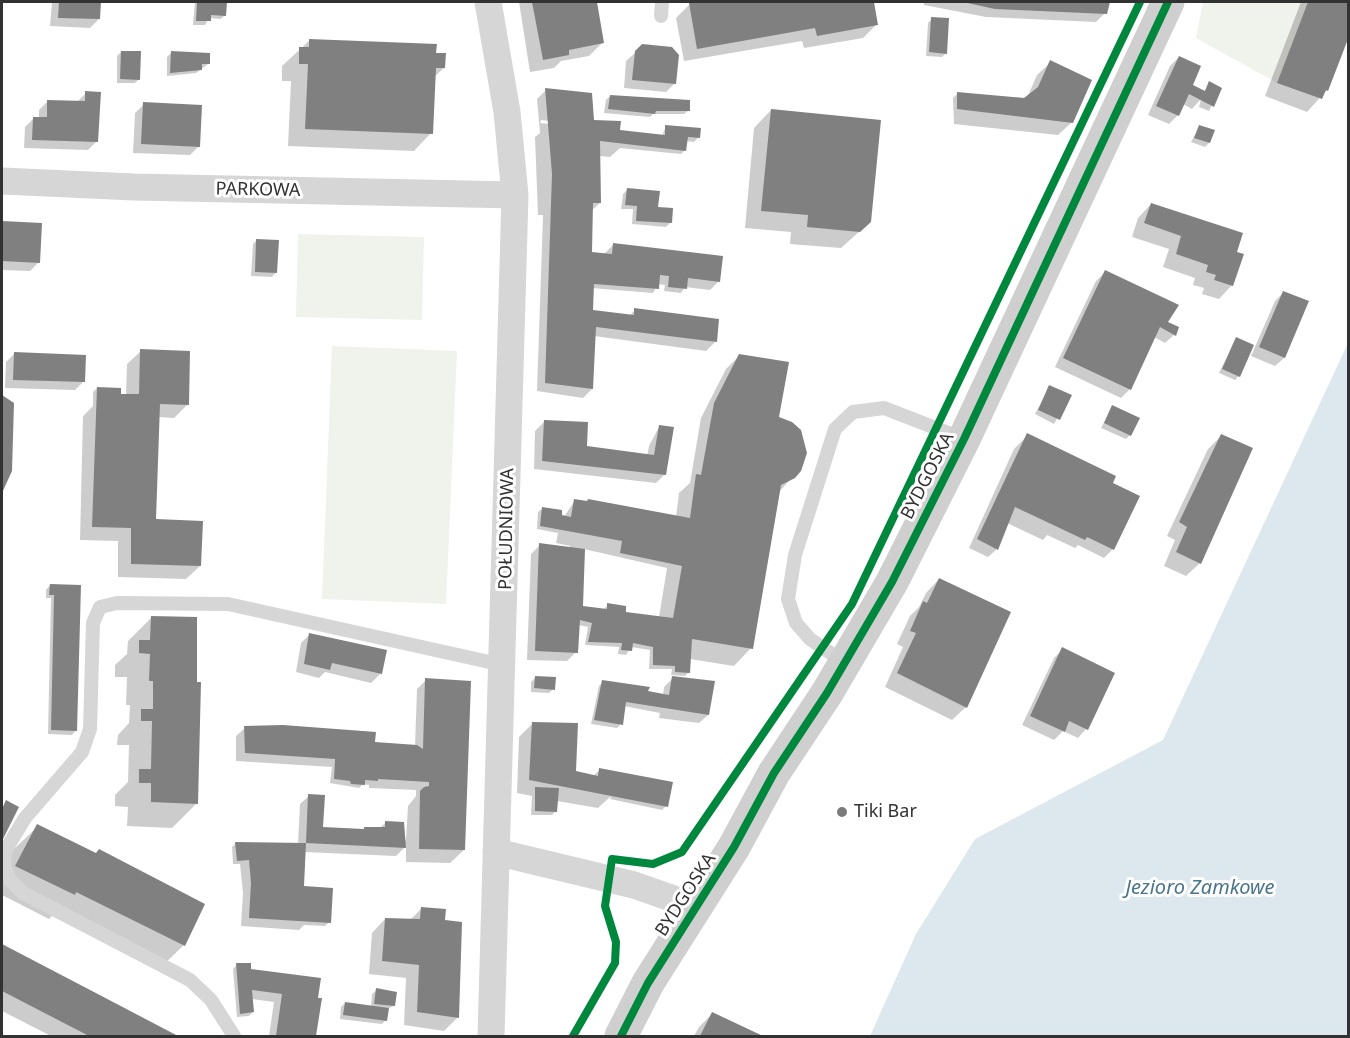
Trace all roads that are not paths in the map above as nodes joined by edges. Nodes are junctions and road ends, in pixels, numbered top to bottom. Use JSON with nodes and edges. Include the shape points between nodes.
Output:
{"nodes":[{"id":1,"x":488,"y":2,"type":"edge"},
{"id":2,"x":662,"y":2,"type":"edge"},
{"id":3,"x":1168,"y":2,"type":"edge"},
{"id":4,"x":661,"y":16,"type":"dead end"},
{"id":5,"x":2,"y":181,"type":"edge"},
{"id":6,"x":515,"y":195,"type":"junction"},
{"id":7,"x":964,"y":439,"type":"junction"},
{"id":8,"x":845,"y":663,"type":"junction"},
{"id":9,"x":503,"y":665,"type":"junction"},
{"id":10,"x":496,"y":852,"type":"junction"},
{"id":11,"x":683,"y":906,"type":"junction"},
{"id":12,"x":234,"y":1036,"type":"edge"},
{"id":13,"x":491,"y":1036,"type":"edge"},
{"id":14,"x":597,"y":1036,"type":"edge"},
{"id":15,"x":621,"y":1036,"type":"edge"}],
"edges":[{"from":1,"to":6,"type":"street","name":"POŁUDNIOWA","via":[[507,112]]},
{"from":2,"to":4,"type":"lane"},
{"from":3,"to":7,"type":"street","name":"BYDGOSKA"},
{"from":5,"to":6,"type":"street","name":"PARKOWA"},
{"from":6,"to":9,"type":"street","name":"POŁUDNIOWA"},
{"from":7,"to":8,"type":"street","name":"BYDGOSKA","via":[[892,582]]},
{"from":7,"to":8,"type":"lane","via":[[884,408],[853,412],[835,429],[795,555],[788,599],[796,623],[810,639]]},
{"from":8,"to":11,"type":"street","name":"BYDGOSKA"},
{"from":9,"to":10,"type":"street","name":"POŁUDNIOWA"},
{"from":9,"to":12,"type":"lane","via":[[228,604],[117,603],[100,607],[93,623],[90,729],[85,745],[64,776],[25,818],[5,851],[4,866],[22,893],[190,980],[212,1000]]},
{"from":10,"to":11,"type":"street","via":[[634,885]]},
{"from":10,"to":13,"type":"street","name":"POŁUDNIOWA"},
{"from":11,"to":14,"type":"street","name":"BYDGOSKA","via":[[630,972]]},
{"from":11,"to":15,"type":"street","name":"BYDGOSKA"}]}
